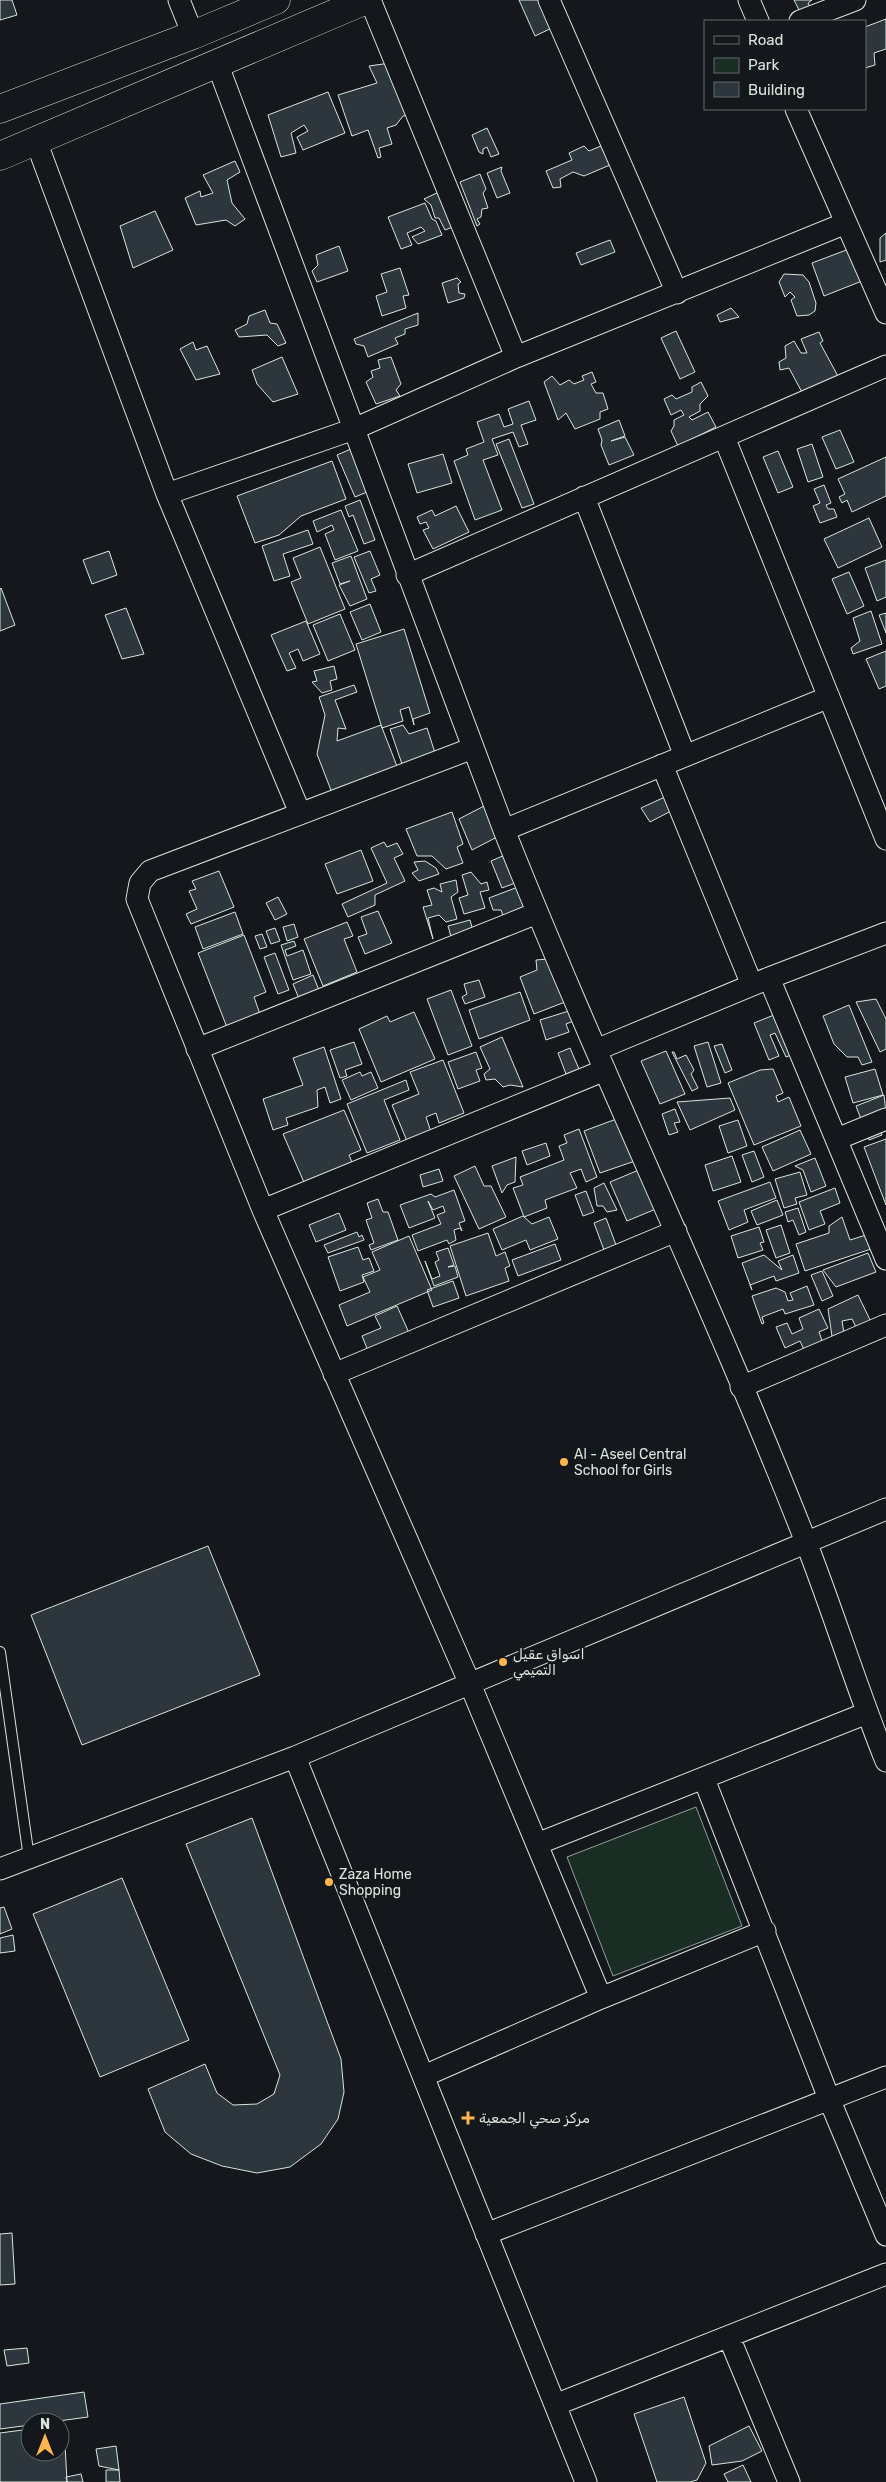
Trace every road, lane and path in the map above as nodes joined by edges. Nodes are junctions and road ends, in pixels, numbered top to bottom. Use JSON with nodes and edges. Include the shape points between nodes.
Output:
{"nodes":[{"id":1,"x":179,"y":0,"type":"edge"},
{"id":2,"x":276,"y":0,"type":"edge"},
{"id":3,"x":368,"y":0,"type":"edge"},
{"id":4,"x":548,"y":0,"type":"edge"},
{"id":5,"x":749,"y":0,"type":"edge"},
{"id":6,"x":855,"y":0,"type":"edge"},
{"id":7,"x":758,"y":20,"type":"edge"},
{"id":8,"x":803,"y":20,"type":"edge"},
{"id":9,"x":193,"y":35,"type":"junction"},
{"id":10,"x":217,"y":63,"type":"junction"},
{"id":11,"x":0,"y":109,"type":"edge"},
{"id":12,"x":796,"y":110,"type":"edge"},
{"id":13,"x":36,"y":141,"type":"junction"},
{"id":14,"x":0,"y":156,"type":"edge"},
{"id":15,"x":846,"y":223,"type":"junction"},
{"id":16,"x":677,"y":293,"type":"junction"},
{"id":17,"x":886,"y":313,"type":"edge"},
{"id":18,"x":516,"y":357,"type":"junction"},
{"id":19,"x":886,"y":366,"type":"edge"},
{"id":20,"x":354,"y":428,"type":"junction"},
{"id":21,"x":724,"y":437,"type":"junction"},
{"id":22,"x":167,"y":494,"type":"junction"},
{"id":23,"x":584,"y":497,"type":"junction"},
{"id":24,"x":407,"y":575,"type":"junction"},
{"id":25,"x":829,"y":697,"type":"junction"},
{"id":26,"x":473,"y":748,"type":"junction"},
{"id":27,"x":685,"y":756,"type":"junction"},
{"id":28,"x":662,"y":765,"type":"junction"},
{"id":29,"x":300,"y":813,"type":"junction"},
{"id":30,"x":504,"y":830,"type":"junction"},
{"id":31,"x":886,"y":839,"type":"edge"},
{"id":32,"x":537,"y":913,"type":"junction"},
{"id":33,"x":886,"y":933,"type":"edge"},
{"id":34,"x":761,"y":981,"type":"junction"},
{"id":35,"x":196,"y":1049,"type":"junction"},
{"id":36,"x":596,"y":1050,"type":"junction"},
{"id":37,"x":605,"y":1070,"type":"junction"},
{"id":38,"x":886,"y":1119,"type":"edge"},
{"id":39,"x":837,"y":1139,"type":"junction"},
{"id":40,"x":263,"y":1210,"type":"junction"},
{"id":41,"x":676,"y":1231,"type":"junction"},
{"id":42,"x":886,"y":1259,"type":"edge"},
{"id":43,"x":886,"y":1325,"type":"edge"},
{"id":44,"x":334,"y":1374,"type":"junction"},
{"id":45,"x":741,"y":1387,"type":"junction"},
{"id":46,"x":886,"y":1509,"type":"edge"},
{"id":47,"x":806,"y":1543,"type":"junction"},
{"id":48,"x":0,"y":1652,"type":"edge"},
{"id":49,"x":470,"y":1684,"type":"junction"},
{"id":50,"x":867,"y":1714,"type":"junction"},
{"id":51,"x":295,"y":1757,"type":"junction"},
{"id":52,"x":886,"y":1761,"type":"edge"},
{"id":53,"x":704,"y":1779,"type":"junction"},
{"id":54,"x":537,"y":1844,"type":"junction"},
{"id":55,"x":29,"y":1858,"type":"junction"},
{"id":56,"x":0,"y":1869,"type":"edge"},
{"id":57,"x":765,"y":1931,"type":"junction"},
{"id":58,"x":602,"y":1998,"type":"junction"},
{"id":59,"x":424,"y":2076,"type":"junction"},
{"id":60,"x":886,"y":2078,"type":"edge"},
{"id":61,"x":830,"y":2101,"type":"junction"},
{"id":62,"x":486,"y":2234,"type":"junction"},
{"id":63,"x":886,"y":2235,"type":"edge"},
{"id":64,"x":886,"y":2274,"type":"edge"},
{"id":65,"x":729,"y":2337,"type":"junction"},
{"id":66,"x":555,"y":2405,"type":"junction"},
{"id":67,"x":586,"y":2482,"type":"edge"},
{"id":68,"x":790,"y":2482,"type":"edge"}],
"edges":[{"from":1,"to":9,"type":"street"},
{"from":2,"to":9,"type":"main road"},
{"from":3,"to":10,"type":"main road"},
{"from":3,"to":18,"type":"street"},
{"from":4,"to":16,"type":"street"},
{"from":5,"to":7,"type":"street"},
{"from":6,"to":8,"type":"street"},
{"from":9,"to":11,"type":"main road"},
{"from":10,"to":13,"type":"main road"},
{"from":10,"to":20,"type":"street"},
{"from":12,"to":15,"type":"street"},
{"from":13,"to":14,"type":"main road"},
{"from":13,"to":22,"type":"street"},
{"from":15,"to":16,"type":"street"},
{"from":15,"to":17,"type":"street"},
{"from":16,"to":18,"type":"street"},
{"from":18,"to":20,"type":"street"},
{"from":19,"to":21,"type":"street"},
{"from":20,"to":22,"type":"street"},
{"from":20,"to":24,"type":"street"},
{"from":21,"to":23,"type":"street"},
{"from":21,"to":25,"type":"street"},
{"from":22,"to":29,"type":"street"},
{"from":23,"to":24,"type":"street"},
{"from":23,"to":27,"type":"street"},
{"from":24,"to":26,"type":"street"},
{"from":25,"to":27,"type":"street"},
{"from":25,"to":31,"type":"street"},
{"from":26,"to":29,"type":"street"},
{"from":26,"to":30,"type":"street"},
{"from":27,"to":28,"type":"street"},
{"from":28,"to":30,"type":"street"},
{"from":28,"to":34,"type":"street"},
{"from":29,"to":35,"type":"street","via":[[150,871],[140,883],[137,899],[142,914]]},
{"from":30,"to":32,"type":"street"},
{"from":32,"to":35,"type":"street"},
{"from":32,"to":36,"type":"street"},
{"from":33,"to":34,"type":"street"},
{"from":34,"to":36,"type":"street"},
{"from":34,"to":39,"type":"street"},
{"from":35,"to":40,"type":"street"},
{"from":36,"to":37,"type":"street"},
{"from":37,"to":40,"type":"street"},
{"from":37,"to":41,"type":"street"},
{"from":38,"to":39,"type":"street"},
{"from":39,"to":42,"type":"street"},
{"from":40,"to":44,"type":"street"},
{"from":41,"to":44,"type":"street"},
{"from":41,"to":45,"type":"street"},
{"from":43,"to":45,"type":"street"},
{"from":44,"to":49,"type":"street"},
{"from":45,"to":47,"type":"street"},
{"from":46,"to":47,"type":"street"},
{"from":47,"to":49,"type":"street"},
{"from":47,"to":50,"type":"street"},
{"from":48,"to":55,"type":"lane"},
{"from":49,"to":51,"type":"street"},
{"from":49,"to":54,"type":"street"},
{"from":50,"to":52,"type":"street"},
{"from":50,"to":53,"type":"street"},
{"from":51,"to":55,"type":"street"},
{"from":51,"to":59,"type":"street"},
{"from":53,"to":54,"type":"street"},
{"from":53,"to":57,"type":"street"},
{"from":54,"to":58,"type":"street"},
{"from":55,"to":56,"type":"street"},
{"from":57,"to":58,"type":"street"},
{"from":57,"to":61,"type":"street"},
{"from":58,"to":59,"type":"street"},
{"from":59,"to":62,"type":"street"},
{"from":60,"to":61,"type":"street"},
{"from":61,"to":62,"type":"street"},
{"from":61,"to":63,"type":"street"},
{"from":62,"to":66,"type":"street"},
{"from":64,"to":65,"type":"street"},
{"from":65,"to":66,"type":"street"},
{"from":65,"to":68,"type":"street"},
{"from":66,"to":67,"type":"street"}]}
